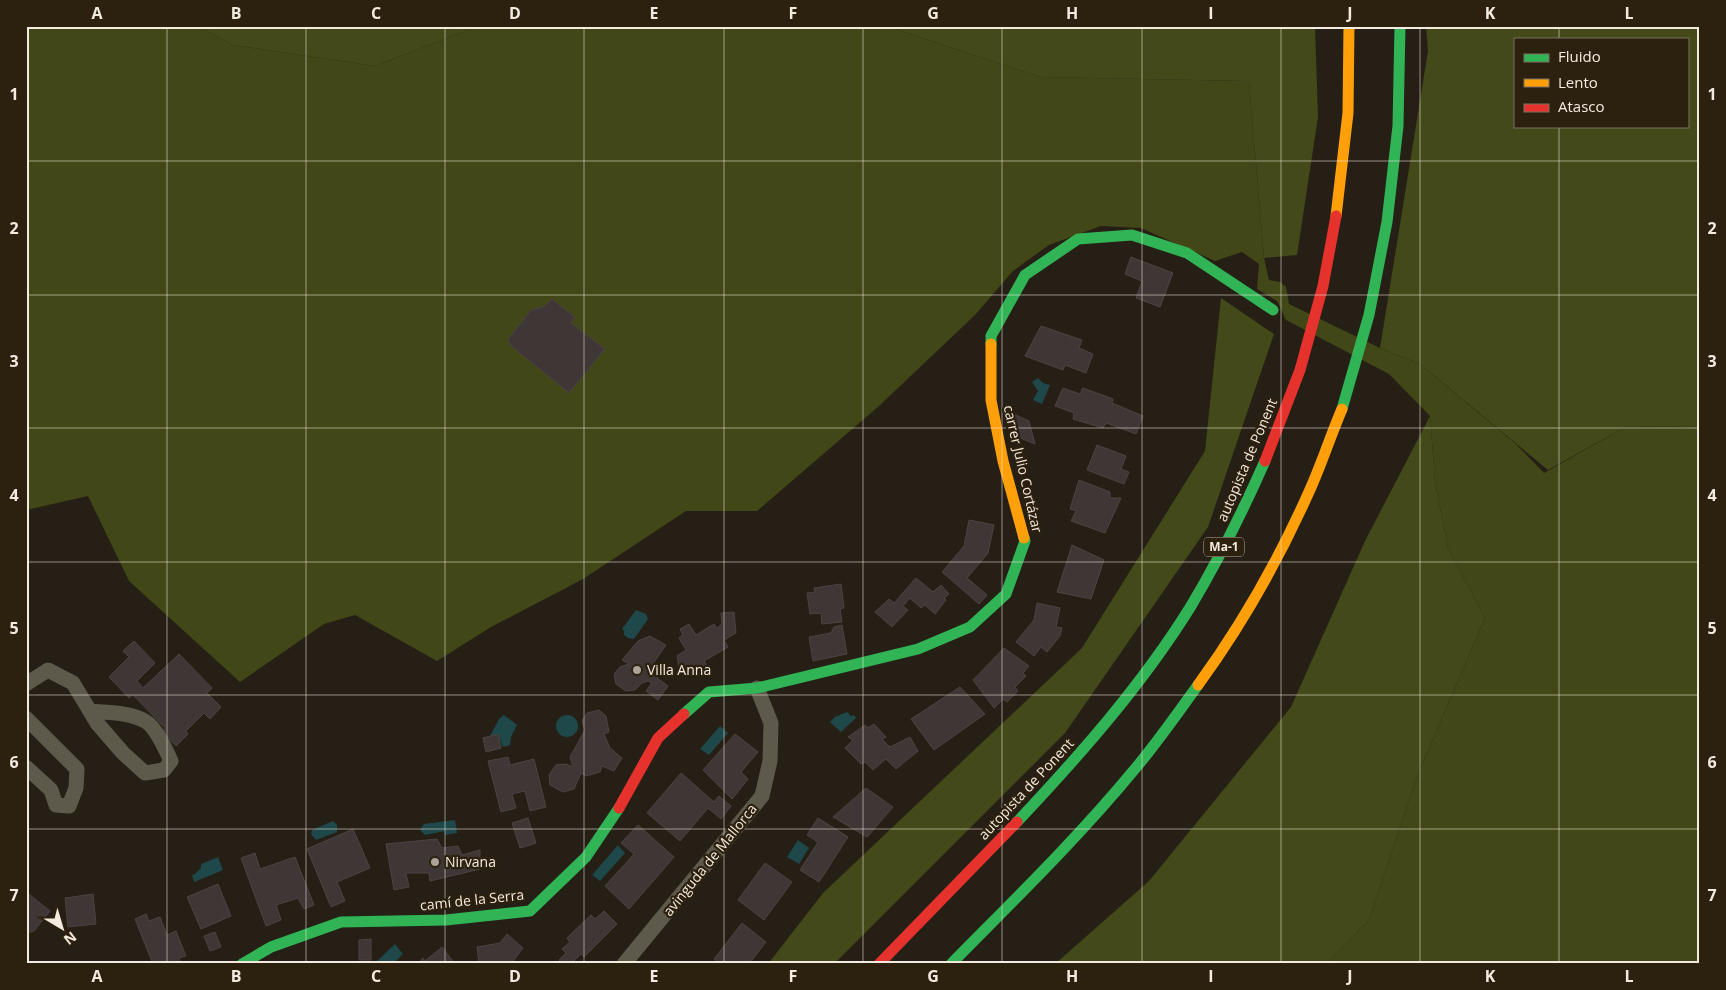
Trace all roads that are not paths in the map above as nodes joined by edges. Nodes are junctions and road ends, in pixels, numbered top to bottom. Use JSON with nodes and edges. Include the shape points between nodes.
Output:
{"nodes":[{"id":1,"x":1349,"y":26,"type":"edge"},
{"id":2,"x":1400,"y":26,"type":"edge"},
{"id":3,"x":1273,"y":310,"type":"dead end"},
{"id":4,"x":26,"y":684,"type":"edge"},
{"id":5,"x":757,"y":688,"type":"junction"},
{"id":6,"x":90,"y":711,"type":"junction"},
{"id":7,"x":26,"y":718,"type":"edge"},
{"id":8,"x":26,"y":768,"type":"edge"},
{"id":9,"x":242,"y":964,"type":"edge"},
{"id":10,"x":624,"y":964,"type":"edge"},
{"id":11,"x":879,"y":964,"type":"edge"},
{"id":12,"x":951,"y":964,"type":"edge"}],
"edges":[{"from":1,"to":11,"type":"main road","name":"autopista de Ponent","number":"Ma-1","via":[[1346,134],[1328,259],[1296,381],[1249,499],[1188,609],[1115,711],[1031,807]]},
{"from":2,"to":12,"type":"main road","via":[[1396,157],[1376,284],[1342,409],[1293,528],[1231,639],[1155,744],[1082,828]]},
{"from":3,"to":5,"type":"main road","name":"carrer Julio Cortázar","via":[[1187,253],[1132,235],[1078,239],[1025,275],[991,336],[991,400],[1003,461],[1025,541],[1006,594],[970,627],[918,649]]},
{"from":4,"to":6,"type":"street","via":[[48,670],[73,683]]},
{"from":5,"to":9,"type":"main road","name":"camí de la Serra","via":[[709,692],[658,738],[625,799],[586,857],[530,911],[446,920],[341,922],[271,947]]},
{"from":5,"to":10,"type":"street","name":"avinguda de Mallorca","via":[[771,723],[770,761],[762,796]]},
{"from":6,"to":6,"type":"street","via":[[120,713],[146,722],[171,761],[164,770],[145,773],[123,753]]},
{"from":7,"to":8,"type":"street","via":[[76,769],[76,788],[69,806],[56,805],[51,790]]}]}
